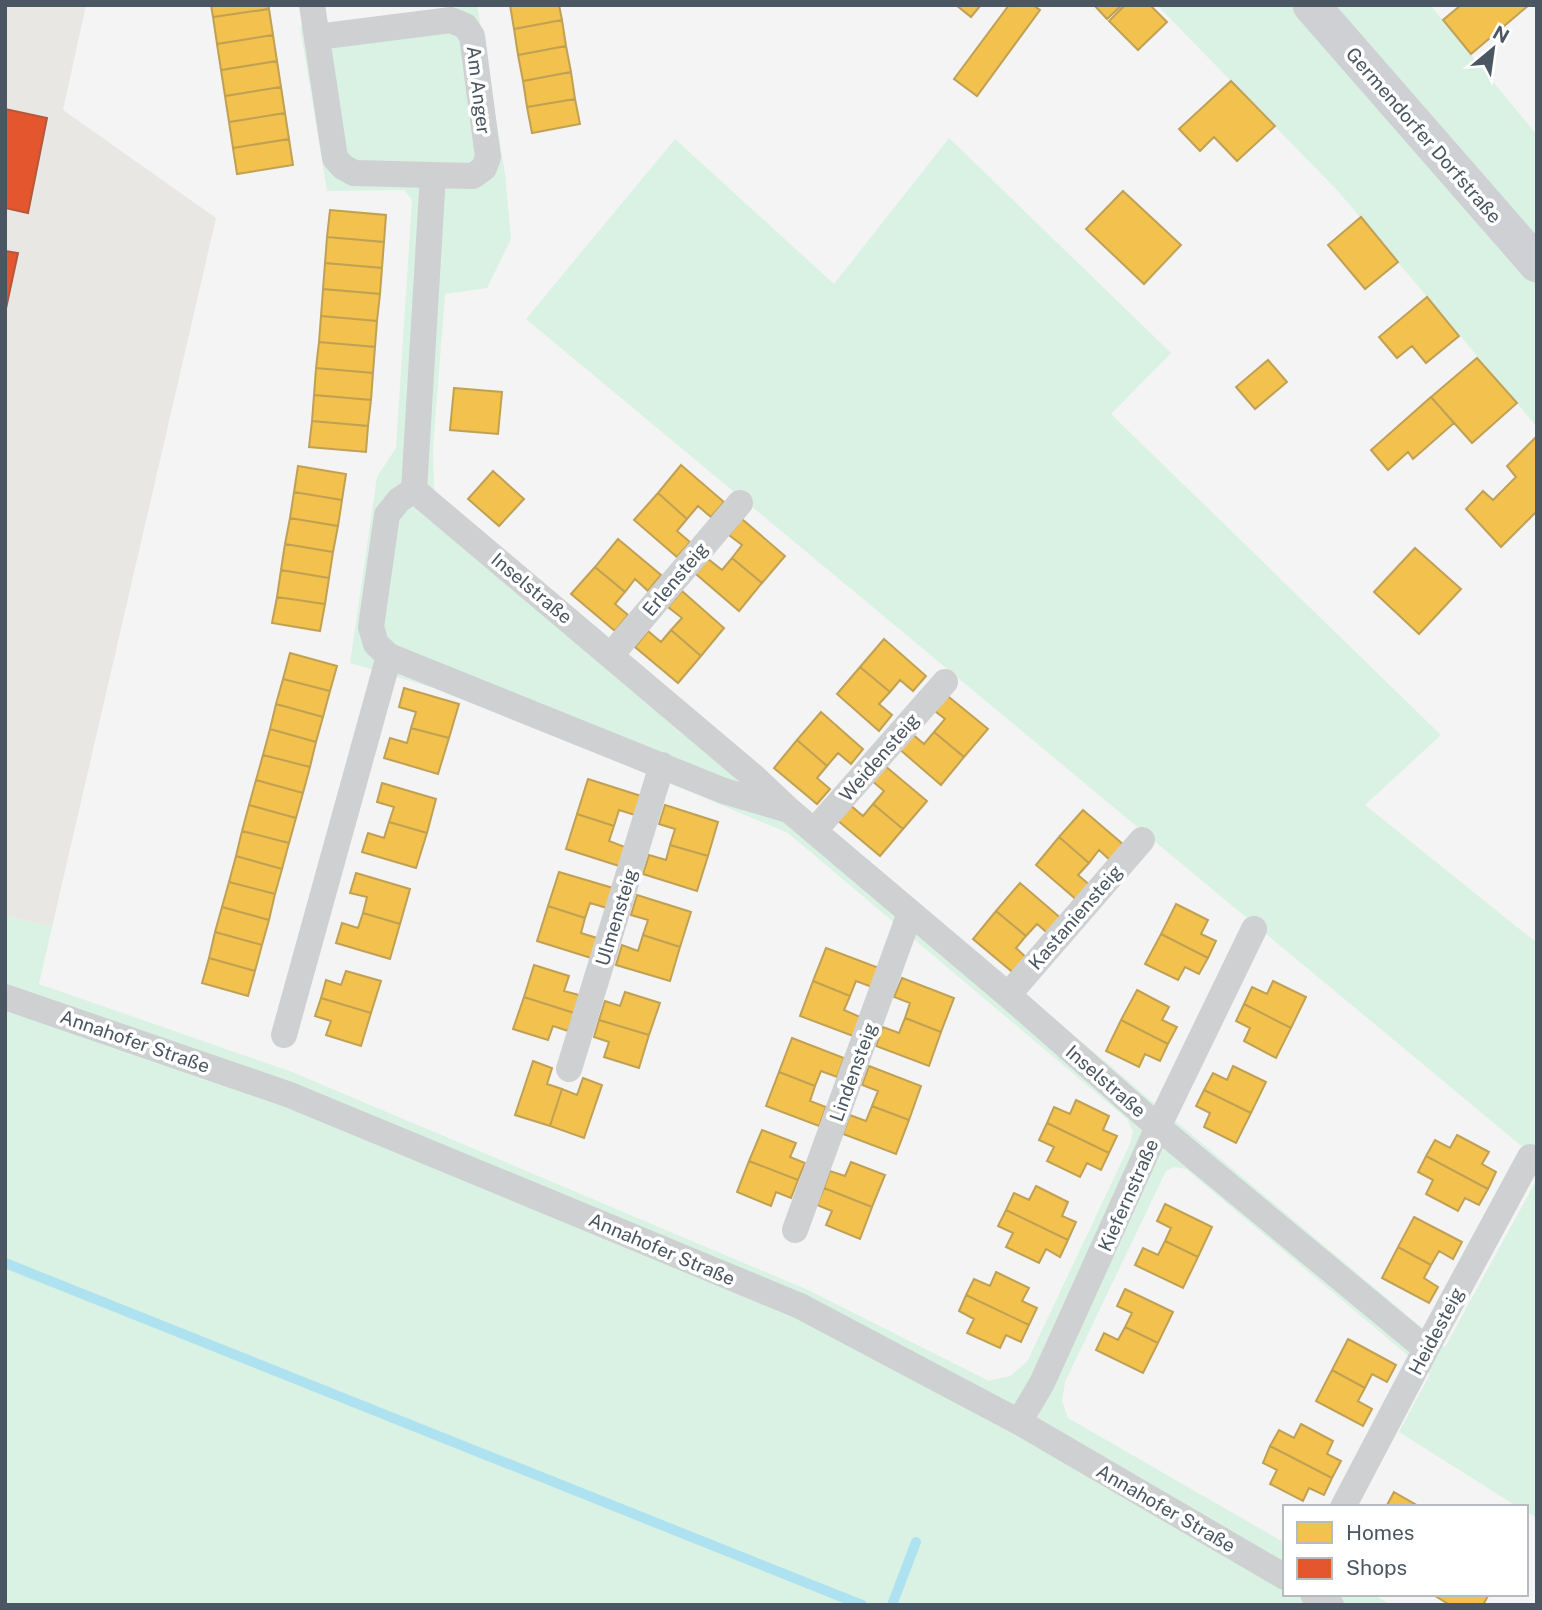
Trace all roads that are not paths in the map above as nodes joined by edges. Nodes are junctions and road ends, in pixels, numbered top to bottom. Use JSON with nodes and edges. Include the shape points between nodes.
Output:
{"nodes":[{"id":1,"x":312,"y":5,"type":"edge"},
{"id":2,"x":1311,"y":5,"type":"edge"},
{"id":3,"x":317,"y":37,"type":"junction"},
{"id":4,"x":433,"y":175,"type":"junction"},
{"id":5,"x":1537,"y":264,"type":"edge"},
{"id":6,"x":414,"y":489,"type":"junction"},
{"id":7,"x":740,"y":503,"type":"dead end"},
{"id":8,"x":611,"y":655,"type":"junction"},
{"id":9,"x":389,"y":656,"type":"junction"},
{"id":10,"x":945,"y":682,"type":"dead end"},
{"id":11,"x":662,"y":765,"type":"junction"},
{"id":12,"x":789,"y":810,"type":"junction"},
{"id":13,"x":814,"y":831,"type":"junction"},
{"id":14,"x":1142,"y":840,"type":"dead end"},
{"id":15,"x":910,"y":913,"type":"junction"},
{"id":16,"x":1254,"y":929,"type":"dead end"},
{"id":17,"x":1008,"y":995,"type":"junction"},
{"id":18,"x":5,"y":997,"type":"edge"},
{"id":19,"x":284,"y":1035,"type":"dead end"},
{"id":20,"x":569,"y":1069,"type":"dead end"},
{"id":21,"x":1158,"y":1127,"type":"junction"},
{"id":22,"x":1531,"y":1157,"type":"dead end"},
{"id":23,"x":795,"y":1230,"type":"dead end"},
{"id":24,"x":1426,"y":1349,"type":"junction"},
{"id":25,"x":1019,"y":1422,"type":"junction"},
{"id":26,"x":1344,"y":1505,"type":"edge"},
{"id":27,"x":1283,"y":1576,"type":"edge"}],
"edges":[{"from":1,"to":3,"type":"street","name":"Am Anger"},
{"from":2,"to":5,"type":"main road","name":"Germendorfer Dorfstraße"},
{"from":3,"to":4,"type":"street","name":"Am Anger","via":[[335,158],[354,173]]},
{"from":3,"to":4,"type":"street","name":"Am Anger","via":[[451,20],[465,26],[472,36],[488,157],[484,169],[473,176]]},
{"from":4,"to":6,"type":"street"},
{"from":6,"to":8,"type":"street","name":"Inselstraße"},
{"from":6,"to":9,"type":"street","via":[[387,515],[371,627],[376,644]]},
{"from":7,"to":8,"type":"street","name":"Erlensteig"},
{"from":8,"to":12,"type":"street","name":"Inselstraße"},
{"from":9,"to":11,"type":"street","name":"Inselstraße"},
{"from":9,"to":19,"type":"street"},
{"from":10,"to":13,"type":"street","name":"Weidensteig"},
{"from":11,"to":12,"type":"street","name":"Inselstraße","via":[[724,791]]},
{"from":11,"to":20,"type":"street","name":"Ulmensteig"},
{"from":12,"to":13,"type":"street","name":"Inselstraße"},
{"from":13,"to":15,"type":"street","name":"Inselstraße"},
{"from":14,"to":17,"type":"street","name":"Kastaniensteig"},
{"from":15,"to":17,"type":"street","name":"Inselstraße"},
{"from":15,"to":23,"type":"street","name":"Lindensteig"},
{"from":16,"to":21,"type":"street","name":"Kiefernstraße"},
{"from":17,"to":21,"type":"street","name":"Inselstraße"},
{"from":18,"to":25,"type":"street","name":"Annahofer Straße","via":[[290,1094],[800,1306]]},
{"from":21,"to":24,"type":"street","name":"Inselstraße"},
{"from":21,"to":25,"type":"street","name":"Kiefernstraße","via":[[1042,1383]]},
{"from":22,"to":24,"type":"street","name":"Heidesteig"},
{"from":24,"to":26,"type":"street","name":"Heidesteig"},
{"from":25,"to":27,"type":"street","name":"Annahofer Straße"}]}
